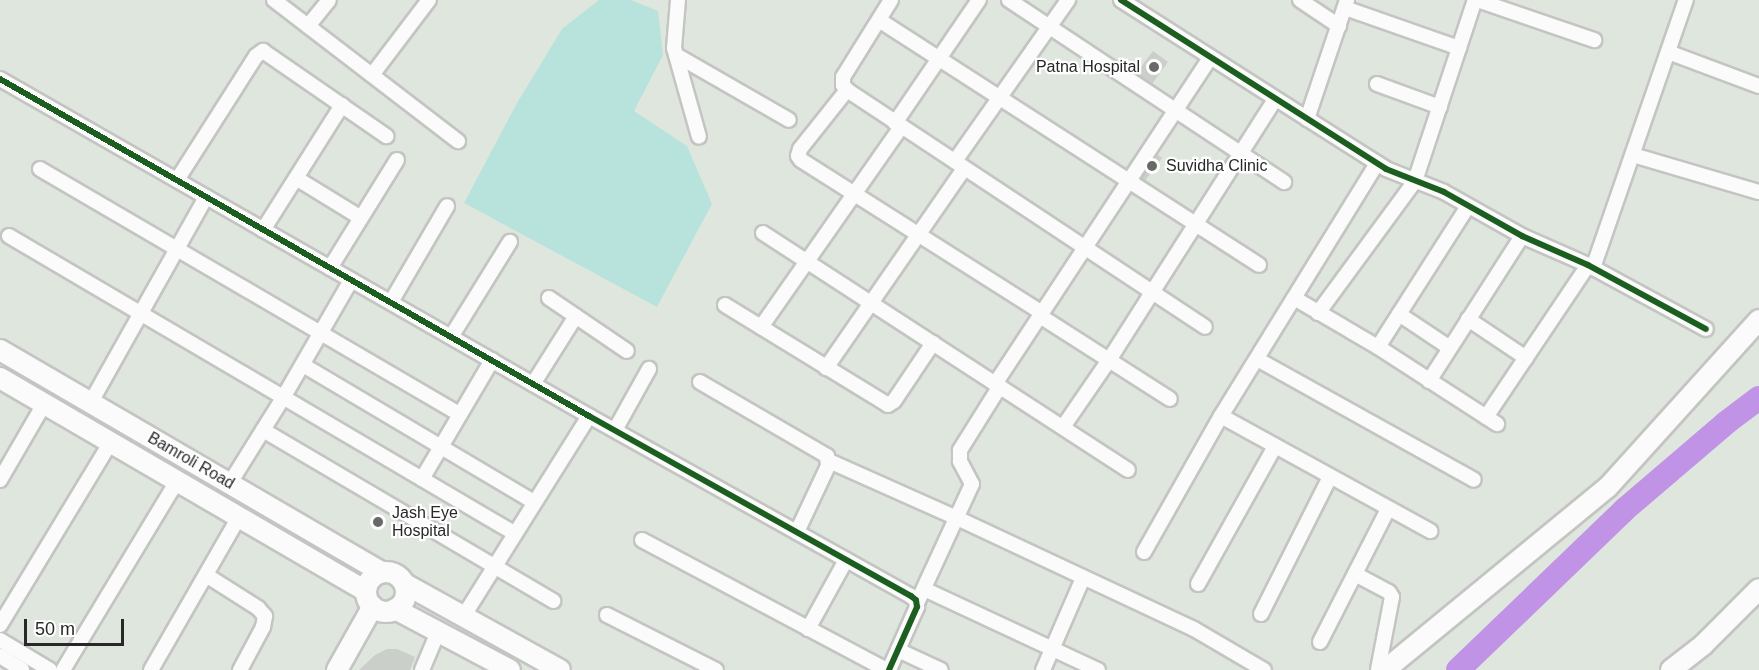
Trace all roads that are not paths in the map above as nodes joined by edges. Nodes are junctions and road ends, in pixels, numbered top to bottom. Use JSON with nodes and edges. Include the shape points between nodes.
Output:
{"nodes":[{"id":1,"x":274,"y":0,"type":"edge"},
{"id":2,"x":328,"y":0,"type":"edge"},
{"id":3,"x":429,"y":0,"type":"edge"},
{"id":4,"x":678,"y":0,"type":"edge"},
{"id":5,"x":891,"y":0,"type":"edge"},
{"id":6,"x":978,"y":0,"type":"edge"},
{"id":7,"x":1009,"y":0,"type":"edge"},
{"id":8,"x":1068,"y":0,"type":"edge"},
{"id":9,"x":1121,"y":0,"type":"edge"},
{"id":10,"x":1300,"y":0,"type":"edge"},
{"id":11,"x":1476,"y":0,"type":"edge"},
{"id":12,"x":1686,"y":0,"type":"edge"},
{"id":13,"x":1346,"y":4,"type":"edge"},
{"id":14,"x":879,"y":20,"type":"junction"},
{"id":15,"x":308,"y":26,"type":"junction"},
{"id":16,"x":1339,"y":26,"type":"junction"},
{"id":17,"x":1049,"y":27,"type":"junction"},
{"id":18,"x":1594,"y":40,"type":"dead end"},
{"id":19,"x":1460,"y":48,"type":"junction"},
{"id":20,"x":1668,"y":52,"type":"junction"},
{"id":21,"x":676,"y":55,"type":"junction"},
{"id":22,"x":1210,"y":58,"type":"junction"},
{"id":23,"x":940,"y":59,"type":"junction"},
{"id":24,"x":372,"y":75,"type":"junction"},
{"id":25,"x":0,"y":78,"type":"edge"},
{"id":26,"x":1377,"y":84,"type":"dead end"},
{"id":27,"x":1759,"y":86,"type":"edge"},
{"id":28,"x":847,"y":90,"type":"junction"},
{"id":29,"x":1001,"y":98,"type":"junction"},
{"id":30,"x":1275,"y":99,"type":"junction"},
{"id":31,"x":342,"y":105,"type":"junction"},
{"id":32,"x":1440,"y":107,"type":"junction"},
{"id":33,"x":1175,"y":111,"type":"junction"},
{"id":34,"x":1307,"y":119,"type":"junction"},
{"id":35,"x":789,"y":120,"type":"dead end"},
{"id":36,"x":898,"y":125,"type":"junction"},
{"id":37,"x":386,"y":136,"type":"dead end"},
{"id":38,"x":699,"y":137,"type":"dead end"},
{"id":39,"x":458,"y":141,"type":"dead end"},
{"id":40,"x":1239,"y":153,"type":"junction"},
{"id":41,"x":1633,"y":155,"type":"junction"},
{"id":42,"x":398,"y":160,"type":"dead end"},
{"id":43,"x":1377,"y":163,"type":"junction"},
{"id":44,"x":959,"y":165,"type":"junction"},
{"id":45,"x":40,"y":170,"type":"dead end"},
{"id":46,"x":296,"y":177,"type":"junction"},
{"id":47,"x":177,"y":180,"type":"junction"},
{"id":48,"x":1130,"y":180,"type":"junction"},
{"id":49,"x":1415,"y":181,"type":"junction"},
{"id":50,"x":1284,"y":182,"type":"dead end"},
{"id":51,"x":1759,"y":192,"type":"edge"},
{"id":52,"x":854,"y":194,"type":"junction"},
{"id":53,"x":206,"y":197,"type":"junction"},
{"id":54,"x":447,"y":206,"type":"dead end"},
{"id":55,"x":1468,"y":206,"type":"junction"},
{"id":56,"x":361,"y":218,"type":"junction"},
{"id":57,"x":1195,"y":223,"type":"junction"},
{"id":58,"x":263,"y":230,"type":"junction"},
{"id":59,"x":763,"y":233,"type":"dead end"},
{"id":60,"x":920,"y":235,"type":"junction"},
{"id":61,"x":9,"y":236,"type":"dead end"},
{"id":62,"x":1522,"y":236,"type":"junction"},
{"id":63,"x":510,"y":242,"type":"dead end"},
{"id":64,"x":1085,"y":247,"type":"junction"},
{"id":65,"x":177,"y":249,"type":"junction"},
{"id":66,"x":807,"y":261,"type":"junction"},
{"id":67,"x":1259,"y":265,"type":"dead end"},
{"id":68,"x":1591,"y":267,"type":"junction"},
{"id":69,"x":330,"y":268,"type":"junction"},
{"id":70,"x":351,"y":280,"type":"junction"},
{"id":71,"x":1152,"y":292,"type":"junction"},
{"id":72,"x":549,"y":298,"type":"dead end"},
{"id":73,"x":1294,"y":298,"type":"junction"},
{"id":74,"x":391,"y":302,"type":"junction"},
{"id":75,"x":872,"y":304,"type":"junction"},
{"id":76,"x":725,"y":305,"type":"dead end"},
{"id":77,"x":1318,"y":313,"type":"junction"},
{"id":78,"x":141,"y":314,"type":"junction"},
{"id":79,"x":1041,"y":314,"type":"junction"},
{"id":80,"x":1399,"y":314,"type":"junction"},
{"id":81,"x":576,"y":316,"type":"junction"},
{"id":82,"x":1468,"y":319,"type":"junction"},
{"id":83,"x":1759,"y":320,"type":"edge"},
{"id":84,"x":761,"y":327,"type":"junction"},
{"id":85,"x":1205,"y":327,"type":"dead end"},
{"id":86,"x":1706,"y":328,"type":"dead end"},
{"id":87,"x":321,"y":333,"type":"junction"},
{"id":88,"x":451,"y":337,"type":"junction"},
{"id":89,"x":933,"y":343,"type":"junction"},
{"id":90,"x":1378,"y":347,"type":"junction"},
{"id":91,"x":1450,"y":348,"type":"junction"},
{"id":92,"x":0,"y":350,"type":"edge"},
{"id":93,"x":627,"y":351,"type":"dead end"},
{"id":94,"x":1526,"y":358,"type":"junction"},
{"id":95,"x":1257,"y":359,"type":"junction"},
{"id":96,"x":492,"y":360,"type":"junction"},
{"id":97,"x":1109,"y":360,"type":"junction"},
{"id":98,"x":303,"y":365,"type":"junction"},
{"id":99,"x":826,"y":368,"type":"junction"},
{"id":100,"x":649,"y":369,"type":"dead end"},
{"id":101,"x":0,"y":378,"type":"edge"},
{"id":102,"x":1429,"y":381,"type":"junction"},
{"id":103,"x":700,"y":382,"type":"dead end"},
{"id":104,"x":533,"y":384,"type":"junction"},
{"id":105,"x":997,"y":385,"type":"junction"},
{"id":106,"x":284,"y":398,"type":"junction"},
{"id":107,"x":1170,"y":399,"type":"dead end"},
{"id":108,"x":91,"y":402,"type":"junction"},
{"id":109,"x":44,"y":404,"type":"junction"},
{"id":110,"x":460,"y":414,"type":"junction"},
{"id":111,"x":589,"y":416,"type":"junction"},
{"id":112,"x":1221,"y":416,"type":"junction"},
{"id":113,"x":1063,"y":427,"type":"junction"},
{"id":114,"x":263,"y":430,"type":"junction"},
{"id":115,"x":615,"y":430,"type":"junction"},
{"id":116,"x":111,"y":442,"type":"junction"},
{"id":117,"x":1275,"y":446,"type":"junction"},
{"id":118,"x":441,"y":447,"type":"junction"},
{"id":119,"x":829,"y":461,"type":"junction"},
{"id":120,"x":1128,"y":470,"type":"dead end"},
{"id":121,"x":1330,"y":477,"type":"junction"},
{"id":122,"x":422,"y":479,"type":"junction"},
{"id":123,"x":0,"y":480,"type":"edge"},
{"id":124,"x":1474,"y":480,"type":"dead end"},
{"id":125,"x":177,"y":481,"type":"junction"},
{"id":126,"x":230,"y":483,"type":"junction"},
{"id":127,"x":534,"y":502,"type":"junction"},
{"id":128,"x":1388,"y":509,"type":"junction"},
{"id":129,"x":239,"y":517,"type":"junction"},
{"id":130,"x":957,"y":518,"type":"junction"},
{"id":131,"x":1430,"y":531,"type":"dead end"},
{"id":132,"x":797,"y":532,"type":"junction"},
{"id":133,"x":514,"y":533,"type":"junction"},
{"id":134,"x":642,"y":540,"type":"dead end"},
{"id":135,"x":1144,"y":552,"type":"dead end"},
{"id":136,"x":846,"y":560,"type":"junction"},
{"id":137,"x":493,"y":566,"type":"junction"},
{"id":138,"x":382,"y":572,"type":"junction"},
{"id":139,"x":1355,"y":574,"type":"junction"},
{"id":140,"x":206,"y":575,"type":"junction"},
{"id":141,"x":1083,"y":578,"type":"junction"},
{"id":142,"x":405,"y":584,"type":"junction"},
{"id":143,"x":1198,"y":585,"type":"dead end"},
{"id":144,"x":924,"y":589,"type":"junction"},
{"id":145,"x":1759,"y":589,"type":"edge"},
{"id":146,"x":553,"y":601,"type":"dead end"},
{"id":147,"x":917,"y":603,"type":"junction"},
{"id":148,"x":380,"y":604,"type":"junction"},
{"id":149,"x":1261,"y":614,"type":"dead end"},
{"id":150,"x":607,"y":615,"type":"dead end"},
{"id":151,"x":463,"y":617,"type":"junction"},
{"id":152,"x":0,"y":626,"type":"edge"},
{"id":153,"x":808,"y":629,"type":"junction"},
{"id":154,"x":438,"y":632,"type":"junction"},
{"id":155,"x":0,"y":640,"type":"edge"},
{"id":156,"x":1320,"y":642,"type":"dead end"},
{"id":157,"x":1053,"y":649,"type":"junction"},
{"id":158,"x":898,"y":650,"type":"junction"},
{"id":159,"x":0,"y":656,"type":"edge"},
{"id":160,"x":504,"y":669,"type":"edge"},
{"id":161,"x":22,"y":670,"type":"edge"},
{"id":162,"x":50,"y":670,"type":"edge"},
{"id":163,"x":63,"y":670,"type":"edge"},
{"id":164,"x":152,"y":670,"type":"edge"},
{"id":165,"x":240,"y":670,"type":"edge"},
{"id":166,"x":337,"y":670,"type":"edge"},
{"id":167,"x":352,"y":670,"type":"edge"},
{"id":168,"x":422,"y":670,"type":"edge"},
{"id":169,"x":560,"y":670,"type":"edge"},
{"id":170,"x":716,"y":670,"type":"edge"},
{"id":171,"x":888,"y":670,"type":"edge"},
{"id":172,"x":941,"y":670,"type":"edge"},
{"id":173,"x":1043,"y":670,"type":"edge"},
{"id":174,"x":1098,"y":670,"type":"edge"},
{"id":175,"x":1264,"y":670,"type":"edge"},
{"id":176,"x":1378,"y":670,"type":"edge"},
{"id":177,"x":1385,"y":670,"type":"edge"},
{"id":178,"x":1671,"y":670,"type":"edge"}],
"edges":[{"from":1,"to":15,"type":"street"},
{"from":2,"to":15,"type":"street"},
{"from":3,"to":24,"type":"street"},
{"from":4,"to":21,"type":"street"},
{"from":5,"to":14,"type":"street"},
{"from":6,"to":23,"type":"street"},
{"from":7,"to":17,"type":"street"},
{"from":8,"to":17,"type":"street"},
{"from":9,"to":22,"type":"street"},
{"from":10,"to":16,"type":"street"},
{"from":11,"to":18,"type":"street"},
{"from":11,"to":19,"type":"street"},
{"from":12,"to":20,"type":"street"},
{"from":13,"to":16,"type":"street"},
{"from":13,"to":19,"type":"street"},
{"from":14,"to":23,"type":"street"},
{"from":14,"to":28,"type":"street","via":[[843,77]]},
{"from":15,"to":24,"type":"street"},
{"from":16,"to":34,"type":"street"},
{"from":17,"to":29,"type":"street"},
{"from":17,"to":33,"type":"street"},
{"from":19,"to":32,"type":"street"},
{"from":20,"to":27,"type":"street"},
{"from":20,"to":41,"type":"street"},
{"from":21,"to":35,"type":"street"},
{"from":21,"to":38,"type":"street"},
{"from":22,"to":30,"type":"street"},
{"from":22,"to":33,"type":"street"},
{"from":23,"to":29,"type":"street"},
{"from":23,"to":36,"type":"street"},
{"from":24,"to":39,"type":"street"},
{"from":25,"to":47,"type":"street"},
{"from":26,"to":32,"type":"street"},
{"from":28,"to":36,"type":"street"},
{"from":28,"to":52,"type":"street","via":[[798,156]]},
{"from":29,"to":44,"type":"street"},
{"from":29,"to":48,"type":"street"},
{"from":30,"to":34,"type":"street"},
{"from":30,"to":40,"type":"street"},
{"from":31,"to":37,"type":"street"},
{"from":31,"to":46,"type":"street"},
{"from":31,"to":47,"type":"street","via":[[267,52],[259,52]]},
{"from":32,"to":49,"type":"street"},
{"from":33,"to":40,"type":"street"},
{"from":33,"to":48,"type":"street"},
{"from":34,"to":43,"type":"street"},
{"from":36,"to":44,"type":"street"},
{"from":36,"to":52,"type":"street"},
{"from":40,"to":50,"type":"street"},
{"from":40,"to":57,"type":"street"},
{"from":41,"to":51,"type":"street"},
{"from":41,"to":68,"type":"street"},
{"from":42,"to":56,"type":"street"},
{"from":43,"to":49,"type":"street"},
{"from":43,"to":73,"type":"street"},
{"from":44,"to":60,"type":"street"},
{"from":44,"to":64,"type":"street"},
{"from":45,"to":65,"type":"street"},
{"from":46,"to":56,"type":"street"},
{"from":46,"to":58,"type":"street"},
{"from":47,"to":53,"type":"street"},
{"from":48,"to":57,"type":"street"},
{"from":48,"to":64,"type":"street"},
{"from":49,"to":55,"type":"street"},
{"from":49,"to":77,"type":"street"},
{"from":52,"to":60,"type":"street"},
{"from":52,"to":66,"type":"street"},
{"from":53,"to":58,"type":"street"},
{"from":53,"to":65,"type":"street"},
{"from":54,"to":74,"type":"street"},
{"from":55,"to":62,"type":"street"},
{"from":55,"to":80,"type":"street"},
{"from":56,"to":69,"type":"street"},
{"from":57,"to":67,"type":"street"},
{"from":57,"to":71,"type":"street"},
{"from":58,"to":69,"type":"street"},
{"from":59,"to":66,"type":"street"},
{"from":60,"to":75,"type":"street"},
{"from":60,"to":79,"type":"street"},
{"from":61,"to":78,"type":"street"},
{"from":62,"to":68,"type":"street"},
{"from":62,"to":82,"type":"street"},
{"from":63,"to":88,"type":"street"},
{"from":64,"to":71,"type":"street"},
{"from":64,"to":79,"type":"street"},
{"from":65,"to":78,"type":"street"},
{"from":65,"to":87,"type":"street"},
{"from":66,"to":75,"type":"street"},
{"from":66,"to":84,"type":"street"},
{"from":68,"to":86,"type":"street"},
{"from":68,"to":94,"type":"street"},
{"from":69,"to":70,"type":"street"},
{"from":70,"to":74,"type":"street"},
{"from":70,"to":87,"type":"street"},
{"from":71,"to":85,"type":"street"},
{"from":71,"to":97,"type":"street"},
{"from":72,"to":81,"type":"street"},
{"from":73,"to":77,"type":"street"},
{"from":73,"to":95,"type":"street"},
{"from":74,"to":88,"type":"street"},
{"from":75,"to":89,"type":"street"},
{"from":75,"to":99,"type":"street"},
{"from":76,"to":84,"type":"street"},
{"from":77,"to":90,"type":"street"},
{"from":78,"to":106,"type":"street"},
{"from":78,"to":108,"type":"street"},
{"from":79,"to":97,"type":"street"},
{"from":79,"to":105,"type":"street"},
{"from":80,"to":90,"type":"street"},
{"from":80,"to":91,"type":"street"},
{"from":81,"to":93,"type":"street"},
{"from":81,"to":104,"type":"street"},
{"from":82,"to":91,"type":"street"},
{"from":82,"to":94,"type":"street"},
{"from":83,"to":177,"type":"street","via":[[1608,487]]},
{"from":84,"to":99,"type":"street"},
{"from":87,"to":98,"type":"street"},
{"from":87,"to":110,"type":"street"},
{"from":88,"to":96,"type":"street"},
{"from":89,"to":99,"type":"street","via":[[888,405]]},
{"from":89,"to":105,"type":"street"},
{"from":90,"to":102,"type":"street"},
{"from":91,"to":102,"type":"street"},
{"from":92,"to":108,"type":"street","name":"Bamroli Road"},
{"from":94,"to":102,"type":"street","via":[[1491,420]]},
{"from":95,"to":112,"type":"street"},
{"from":95,"to":124,"type":"street"},
{"from":96,"to":104,"type":"street"},
{"from":96,"to":110,"type":"street"},
{"from":97,"to":107,"type":"street"},
{"from":97,"to":113,"type":"street"},
{"from":98,"to":106,"type":"street"},
{"from":98,"to":118,"type":"street"},
{"from":100,"to":115,"type":"street"},
{"from":101,"to":109,"type":"street"},
{"from":103,"to":119,"type":"street","via":[[822,452]]},
{"from":104,"to":111,"type":"street"},
{"from":105,"to":113,"type":"street"},
{"from":105,"to":130,"type":"street","via":[[960,450],[960,461],[972,484]]},
{"from":106,"to":114,"type":"street"},
{"from":106,"to":122,"type":"street"},
{"from":108,"to":126,"type":"street","name":"Bamroli Road"},
{"from":109,"to":116,"type":"street"},
{"from":109,"to":123,"type":"street"},
{"from":110,"to":118,"type":"street"},
{"from":111,"to":115,"type":"street"},
{"from":111,"to":127,"type":"street"},
{"from":112,"to":117,"type":"street"},
{"from":112,"to":135,"type":"street"},
{"from":113,"to":120,"type":"street"},
{"from":114,"to":126,"type":"street"},
{"from":114,"to":137,"type":"street"},
{"from":115,"to":132,"type":"street"},
{"from":116,"to":125,"type":"street"},
{"from":116,"to":152,"type":"street"},
{"from":117,"to":121,"type":"street"},
{"from":117,"to":143,"type":"street"},
{"from":118,"to":122,"type":"street"},
{"from":118,"to":127,"type":"street"},
{"from":119,"to":130,"type":"street"},
{"from":119,"to":132,"type":"street"},
{"from":121,"to":128,"type":"street"},
{"from":121,"to":149,"type":"street"},
{"from":122,"to":133,"type":"street"},
{"from":125,"to":129,"type":"street"},
{"from":125,"to":163,"type":"street"},
{"from":126,"to":138,"type":"street","name":"Bamroli Road"},
{"from":127,"to":133,"type":"street"},
{"from":128,"to":131,"type":"street"},
{"from":128,"to":139,"type":"street"},
{"from":129,"to":140,"type":"street"},
{"from":129,"to":148,"type":"street"},
{"from":130,"to":141,"type":"street"},
{"from":130,"to":144,"type":"street"},
{"from":132,"to":136,"type":"street"},
{"from":133,"to":137,"type":"street"},
{"from":134,"to":153,"type":"street"},
{"from":136,"to":147,"type":"street"},
{"from":136,"to":153,"type":"street"},
{"from":137,"to":146,"type":"street"},
{"from":137,"to":151,"type":"street"},
{"from":138,"to":142,"type":"street","name":"Bamroli Road","via":[[394,573]]},
{"from":138,"to":148,"type":"street","via":[[371,578]]},
{"from":139,"to":156,"type":"street"},
{"from":139,"to":176,"type":"street","via":[[1392,597]]},
{"from":140,"to":164,"type":"street"},
{"from":140,"to":165,"type":"street","via":[[265,616]]},
{"from":141,"to":157,"type":"street"},
{"from":141,"to":175,"type":"street","via":[[1194,629]]},
{"from":142,"to":148,"type":"street","via":[[405,599]]},
{"from":142,"to":151,"type":"street"},
{"from":144,"to":147,"type":"street"},
{"from":144,"to":157,"type":"street"},
{"from":145,"to":178,"type":"street","via":[[1703,645]]},
{"from":147,"to":158,"type":"street"},
{"from":148,"to":154,"type":"street"},
{"from":148,"to":166,"type":"street"},
{"from":148,"to":167,"type":"street"},
{"from":150,"to":170,"type":"street"},
{"from":151,"to":169,"type":"street"},
{"from":153,"to":171,"type":"street"},
{"from":154,"to":160,"type":"street"},
{"from":154,"to":168,"type":"street"},
{"from":155,"to":162,"type":"street"},
{"from":157,"to":173,"type":"street"},
{"from":157,"to":174,"type":"street"},
{"from":158,"to":171,"type":"street"},
{"from":158,"to":172,"type":"street"},
{"from":159,"to":161,"type":"street"}]}
